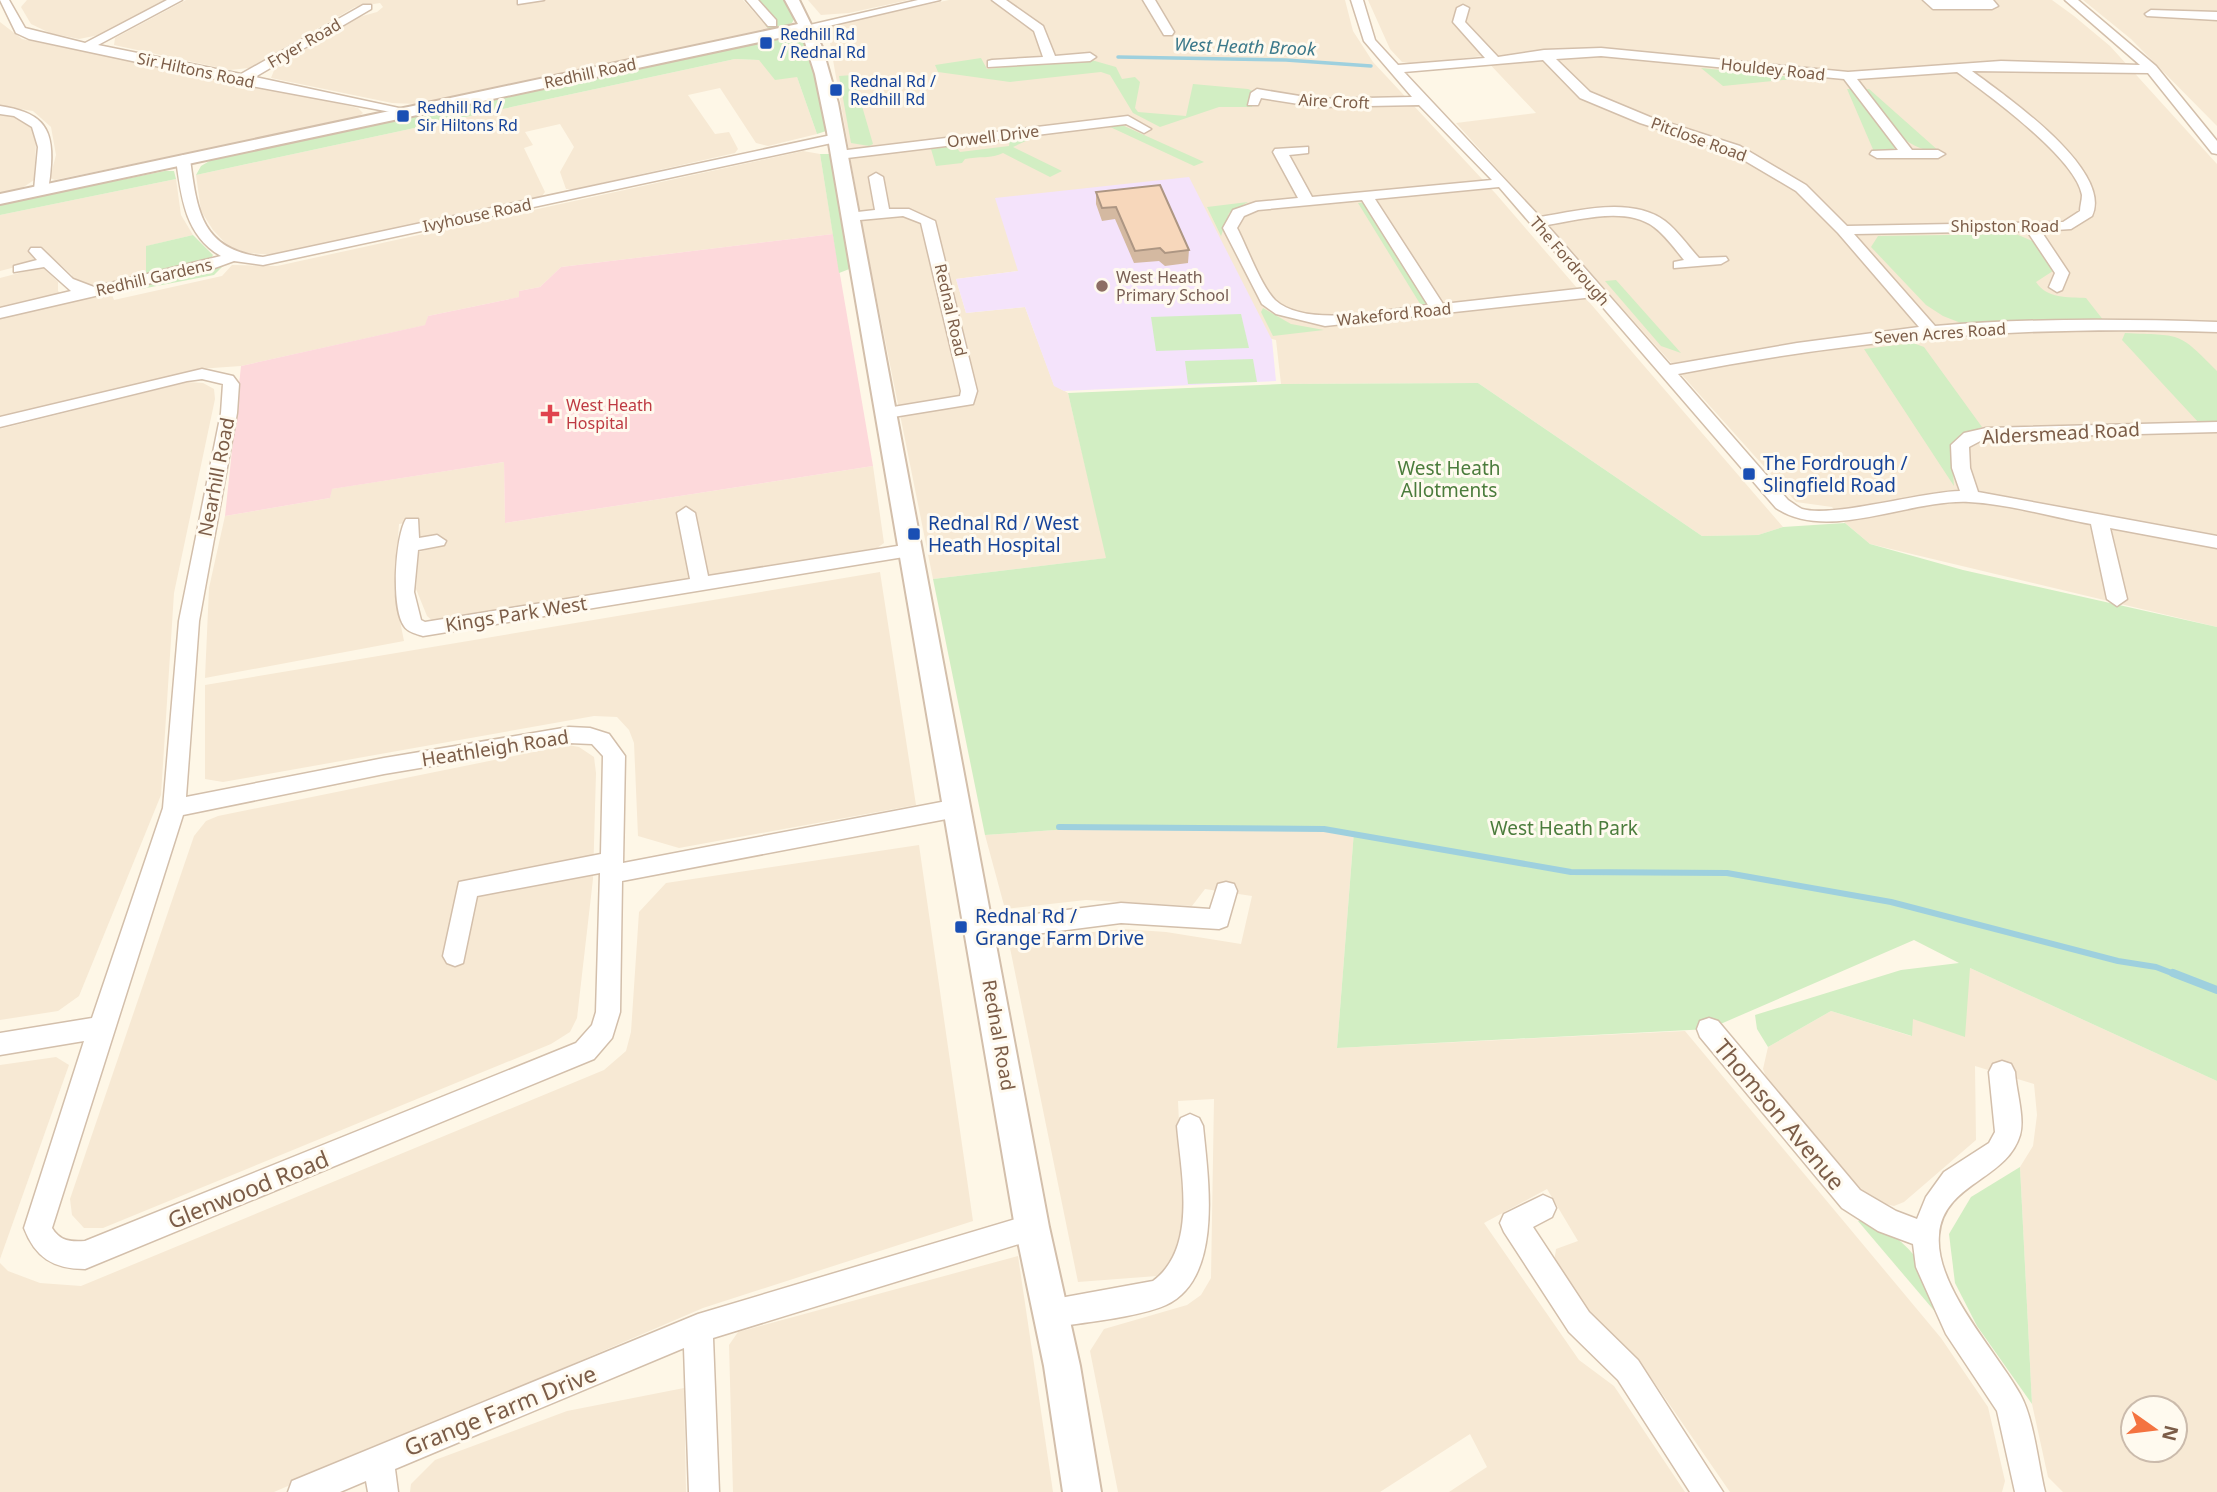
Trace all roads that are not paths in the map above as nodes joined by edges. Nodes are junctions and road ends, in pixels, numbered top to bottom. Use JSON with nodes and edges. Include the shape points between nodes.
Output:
{"nodes":[{"id":1,"x":4,"y":0,"type":"edge"},
{"id":2,"x":176,"y":0,"type":"edge"},
{"id":3,"x":538,"y":0,"type":"edge"},
{"id":4,"x":752,"y":0,"type":"edge"},
{"id":5,"x":792,"y":0,"type":"edge"},
{"id":6,"x":934,"y":0,"type":"edge"},
{"id":7,"x":999,"y":0,"type":"edge"},
{"id":8,"x":1149,"y":0,"type":"edge"},
{"id":9,"x":1357,"y":0,"type":"edge"},
{"id":10,"x":2071,"y":0,"type":"edge"},
{"id":11,"x":522,"y":2,"type":"dead end"},
{"id":12,"x":368,"y":7,"type":"dead end"},
{"id":13,"x":1463,"y":8,"type":"dead end"},
{"id":14,"x":2151,"y":14,"type":"dead end"},
{"id":15,"x":2217,"y":16,"type":"edge"},
{"id":16,"x":772,"y":23,"type":"dead end"},
{"id":17,"x":807,"y":26,"type":"junction"},
{"id":18,"x":1168,"y":32,"type":"dead end"},
{"id":19,"x":86,"y":47,"type":"junction"},
{"id":20,"x":1544,"y":54,"type":"junction"},
{"id":21,"x":1090,"y":57,"type":"dead end"},
{"id":22,"x":1493,"y":59,"type":"junction"},
{"id":23,"x":1049,"y":60,"type":"junction"},
{"id":24,"x":992,"y":64,"type":"dead end"},
{"id":25,"x":1395,"y":69,"type":"junction"},
{"id":26,"x":1961,"y":69,"type":"junction"},
{"id":27,"x":2152,"y":69,"type":"junction"},
{"id":28,"x":1848,"y":76,"type":"junction"},
{"id":29,"x":240,"y":80,"type":"junction"},
{"id":30,"x":1422,"y":101,"type":"junction"},
{"id":31,"x":1253,"y":102,"type":"dead end"},
{"id":32,"x":0,"y":110,"type":"edge"},
{"id":33,"x":407,"y":111,"type":"junction"},
{"id":34,"x":1144,"y":129,"type":"dead end"},
{"id":35,"x":837,"y":146,"type":"junction"},
{"id":36,"x":1303,"y":150,"type":"dead end"},
{"id":37,"x":2217,"y":150,"type":"edge"},
{"id":38,"x":1938,"y":153,"type":"dead end"},
{"id":39,"x":1877,"y":154,"type":"dead end"},
{"id":40,"x":1908,"y":154,"type":"junction"},
{"id":41,"x":183,"y":159,"type":"junction"},
{"id":42,"x":876,"y":177,"type":"dead end"},
{"id":43,"x":1503,"y":183,"type":"junction"},
{"id":44,"x":41,"y":190,"type":"junction"},
{"id":45,"x":1365,"y":194,"type":"junction"},
{"id":46,"x":0,"y":199,"type":"edge"},
{"id":47,"x":1306,"y":199,"type":"junction"},
{"id":48,"x":883,"y":213,"type":"junction"},
{"id":49,"x":849,"y":217,"type":"junction"},
{"id":50,"x":1535,"y":222,"type":"junction"},
{"id":51,"x":2032,"y":228,"type":"junction"},
{"id":52,"x":1843,"y":230,"type":"junction"},
{"id":53,"x":232,"y":257,"type":"junction"},
{"id":54,"x":1721,"y":260,"type":"dead end"},
{"id":55,"x":1695,"y":263,"type":"junction"},
{"id":56,"x":1679,"y":265,"type":"dead end"},
{"id":57,"x":19,"y":270,"type":"dead end"},
{"id":58,"x":2057,"y":287,"type":"dead end"},
{"id":59,"x":88,"y":292,"type":"junction"},
{"id":60,"x":1597,"y":292,"type":"junction"},
{"id":61,"x":1439,"y":310,"type":"junction"},
{"id":62,"x":0,"y":313,"type":"edge"},
{"id":63,"x":2217,"y":327,"type":"edge"},
{"id":64,"x":1930,"y":330,"type":"junction"},
{"id":65,"x":1666,"y":371,"type":"junction"},
{"id":66,"x":887,"y":413,"type":"junction"},
{"id":67,"x":0,"y":422,"type":"edge"},
{"id":68,"x":2217,"y":427,"type":"edge"},
{"id":69,"x":1972,"y":496,"type":"junction"},
{"id":70,"x":686,"y":513,"type":"dead end"},
{"id":71,"x":2099,"y":520,"type":"junction"},
{"id":72,"x":412,"y":523,"type":"dead end"},
{"id":73,"x":437,"y":541,"type":"dead end"},
{"id":74,"x":2217,"y":542,"type":"edge"},
{"id":75,"x":409,"y":546,"type":"junction"},
{"id":76,"x":910,"y":550,"type":"junction"},
{"id":77,"x":700,"y":584,"type":"junction"},
{"id":78,"x":2117,"y":599,"type":"dead end"},
{"id":79,"x":174,"y":808,"type":"junction"},
{"id":80,"x":957,"y":808,"type":"junction"},
{"id":81,"x":613,"y":867,"type":"junction"},
{"id":82,"x":1226,"y":891,"type":"dead end"},
{"id":83,"x":980,"y":930,"type":"junction"},
{"id":84,"x":454,"y":956,"type":"dead end"},
{"id":85,"x":101,"y":1027,"type":"junction"},
{"id":86,"x":1709,"y":1029,"type":"dead end"},
{"id":87,"x":0,"y":1044,"type":"edge"},
{"id":88,"x":2003,"y":1072,"type":"dead end"},
{"id":89,"x":1190,"y":1126,"type":"dead end"},
{"id":90,"x":1542,"y":1208,"type":"dead end"},
{"id":91,"x":1032,"y":1227,"type":"junction"},
{"id":92,"x":1925,"y":1235,"type":"junction"},
{"id":93,"x":1049,"y":1314,"type":"junction"},
{"id":94,"x":698,"y":1328,"type":"junction"},
{"id":95,"x":378,"y":1460,"type":"junction"},
{"id":96,"x":303,"y":1492,"type":"edge"},
{"id":97,"x":383,"y":1492,"type":"edge"},
{"id":98,"x":704,"y":1492,"type":"edge"},
{"id":99,"x":1082,"y":1492,"type":"edge"},
{"id":100,"x":1709,"y":1492,"type":"edge"},
{"id":101,"x":2030,"y":1492,"type":"edge"}],
"edges":[{"from":1,"to":19,"type":"street","name":"Sir Hiltons Road","via":[[25,33]]},
{"from":2,"to":19,"type":"street"},
{"from":3,"to":11,"type":"street"},
{"from":4,"to":16,"type":"street"},
{"from":5,"to":17,"type":"street","name":"Rednal Road"},
{"from":6,"to":17,"type":"street","name":"Redhill Road"},
{"from":7,"to":23,"type":"street","via":[[1038,29]]},
{"from":8,"to":18,"type":"street"},
{"from":9,"to":25,"type":"street","name":"The Fordrough","via":[[1370,41]]},
{"from":10,"to":27,"type":"street"},
{"from":12,"to":29,"type":"street","name":"Fryer Road"},
{"from":13,"to":22,"type":"street","via":[[1460,22]]},
{"from":14,"to":15,"type":"street"},
{"from":17,"to":33,"type":"street","name":"Redhill Road"},
{"from":17,"to":35,"type":"street","name":"Rednal Road"},
{"from":19,"to":29,"type":"street","name":"Sir Hiltons Road"},
{"from":20,"to":22,"type":"street","name":"Houldey Road"},
{"from":20,"to":28,"type":"street","name":"Houldey Road","via":[[1623,53]]},
{"from":20,"to":52,"type":"street","name":"Pitclose Road","via":[[1585,95],[1735,149],[1772,169],[1801,188]]},
{"from":21,"to":23,"type":"street"},
{"from":22,"to":25,"type":"street","name":"Houldey Road"},
{"from":23,"to":24,"type":"street"},
{"from":25,"to":30,"type":"street","name":"The Fordrough"},
{"from":26,"to":27,"type":"street","name":"Houldey Road","via":[[2049,65]]},
{"from":26,"to":28,"type":"street","name":"Houldey Road"},
{"from":26,"to":51,"type":"street","name":"Shipston Road","via":[[2044,133],[2088,192],[2091,207],[2082,221]]},
{"from":27,"to":37,"type":"street"},
{"from":28,"to":40,"type":"street"},
{"from":29,"to":33,"type":"street","name":"Sir Hiltons Road"},
{"from":30,"to":31,"type":"street","name":"Aire Croft","via":[[1318,103],[1256,93]]},
{"from":30,"to":43,"type":"street","name":"The Fordrough"},
{"from":32,"to":44,"type":"street","via":[[27,115],[39,127],[45,141]]},
{"from":33,"to":41,"type":"street","name":"Redhill Road"},
{"from":34,"to":35,"type":"street","name":"Orwell Drive","via":[[1128,120]]},
{"from":35,"to":49,"type":"street","name":"Rednal Road"},
{"from":35,"to":53,"type":"street","name":"Ivyhouse Road","via":[[694,167],[280,260]]},
{"from":36,"to":47,"type":"street","via":[[1280,152]]},
{"from":38,"to":40,"type":"street"},
{"from":39,"to":40,"type":"street"},
{"from":41,"to":44,"type":"street","name":"Redhill Road"},
{"from":41,"to":53,"type":"street","via":[[194,221],[212,246]]},
{"from":42,"to":48,"type":"street"},
{"from":43,"to":45,"type":"street","name":"Wakeford Road"},
{"from":43,"to":50,"type":"street","name":"The Fordrough"},
{"from":44,"to":46,"type":"street","name":"Redhill Road"},
{"from":45,"to":47,"type":"street","name":"Wakeford Road"},
{"from":45,"to":61,"type":"street"},
{"from":47,"to":61,"type":"street","name":"Wakeford Road","via":[[1238,213],[1230,229],[1268,301],[1281,312],[1325,321]]},
{"from":48,"to":49,"type":"street","name":"Rednal Road"},
{"from":48,"to":66,"type":"street","name":"Rednal Road","via":[[916,214],[925,218],[932,230],[969,396],[967,400]]},
{"from":49,"to":66,"type":"street","name":"Rednal Road"},
{"from":50,"to":55,"type":"street","via":[[1618,212],[1641,215],[1657,222]]},
{"from":50,"to":60,"type":"street","name":"The Fordrough"},
{"from":51,"to":52,"type":"street","name":"Shipston Road"},
{"from":51,"to":58,"type":"street","via":[[2062,273]]},
{"from":52,"to":64,"type":"street","name":"Pitclose Road"},
{"from":53,"to":59,"type":"street","name":"Redhill Gardens"},
{"from":54,"to":55,"type":"street"},
{"from":55,"to":56,"type":"street"},
{"from":57,"to":59,"type":"street","name":"Redhill Gardens","via":[[41,257],[67,286]]},
{"from":59,"to":62,"type":"street"},
{"from":60,"to":61,"type":"street","name":"Wakeford Road"},
{"from":60,"to":65,"type":"street","name":"The Fordrough"},
{"from":63,"to":64,"type":"street","name":"Seven Acres Road","via":[[2107,324]]},
{"from":64,"to":65,"type":"street","name":"Seven Acres Road"},
{"from":65,"to":69,"type":"street","name":"The Fordrough","via":[[1782,504],[1797,514],[1825,517],[1934,497]]},
{"from":66,"to":76,"type":"street","name":"Rednal Road"},
{"from":67,"to":79,"type":"street","name":"Nearhill Road","via":[[202,373],[231,384],[189,621]]},
{"from":68,"to":69,"type":"street","name":"Aldersmead Road","via":[[1986,432],[1960,445],[1961,468]]},
{"from":69,"to":71,"type":"street"},
{"from":70,"to":77,"type":"street"},
{"from":71,"to":74,"type":"street"},
{"from":71,"to":78,"type":"street"},
{"from":72,"to":75,"type":"street","name":"Kings Park West"},
{"from":73,"to":75,"type":"street"},
{"from":75,"to":77,"type":"street","name":"Kings Park West","via":[[404,592],[412,624],[424,629]]},
{"from":76,"to":77,"type":"street","name":"Kings Park West"},
{"from":76,"to":80,"type":"street","name":"Rednal Road"},
{"from":79,"to":81,"type":"street","name":"Heathleigh Road","via":[[384,766],[588,735],[605,741],[614,756]]},
{"from":79,"to":85,"type":"street"},
{"from":80,"to":81,"type":"street"},
{"from":80,"to":83,"type":"street","name":"Rednal Road"},
{"from":81,"to":84,"type":"street","via":[[467,889]]},
{"from":81,"to":85,"type":"street","name":"Glenwood Road","via":[[608,1012],[603,1030],[586,1051],[85,1255],[69,1256],[53,1251],[38,1228]]},
{"from":82,"to":83,"type":"street","via":[[1219,919],[1121,913]]},
{"from":83,"to":91,"type":"street","name":"Rednal Road"},
{"from":85,"to":87,"type":"street"},
{"from":86,"to":92,"type":"street","name":"Thomson Avenue","via":[[1851,1199],[1888,1222]]},
{"from":88,"to":92,"type":"street","via":[[2008,1133],[1998,1152],[1953,1181],[1935,1206]]},
{"from":89,"to":93,"type":"street","via":[[1196,1220],[1188,1260],[1174,1287],[1160,1294]]},
{"from":90,"to":100,"type":"street","via":[[1514,1223],[1579,1322],[1628,1370]]},
{"from":91,"to":93,"type":"street","name":"Rednal Road"},
{"from":91,"to":94,"type":"street","name":"Grange Farm Drive"},
{"from":92,"to":101,"type":"street","via":[[1930,1267],[1956,1324],[2010,1405]]},
{"from":93,"to":99,"type":"street","name":"Rednal Road"},
{"from":94,"to":95,"type":"street","name":"Grange Farm Drive"},
{"from":94,"to":98,"type":"street"},
{"from":95,"to":96,"type":"street","name":"Grange Farm Drive"},
{"from":95,"to":97,"type":"street"}]}
